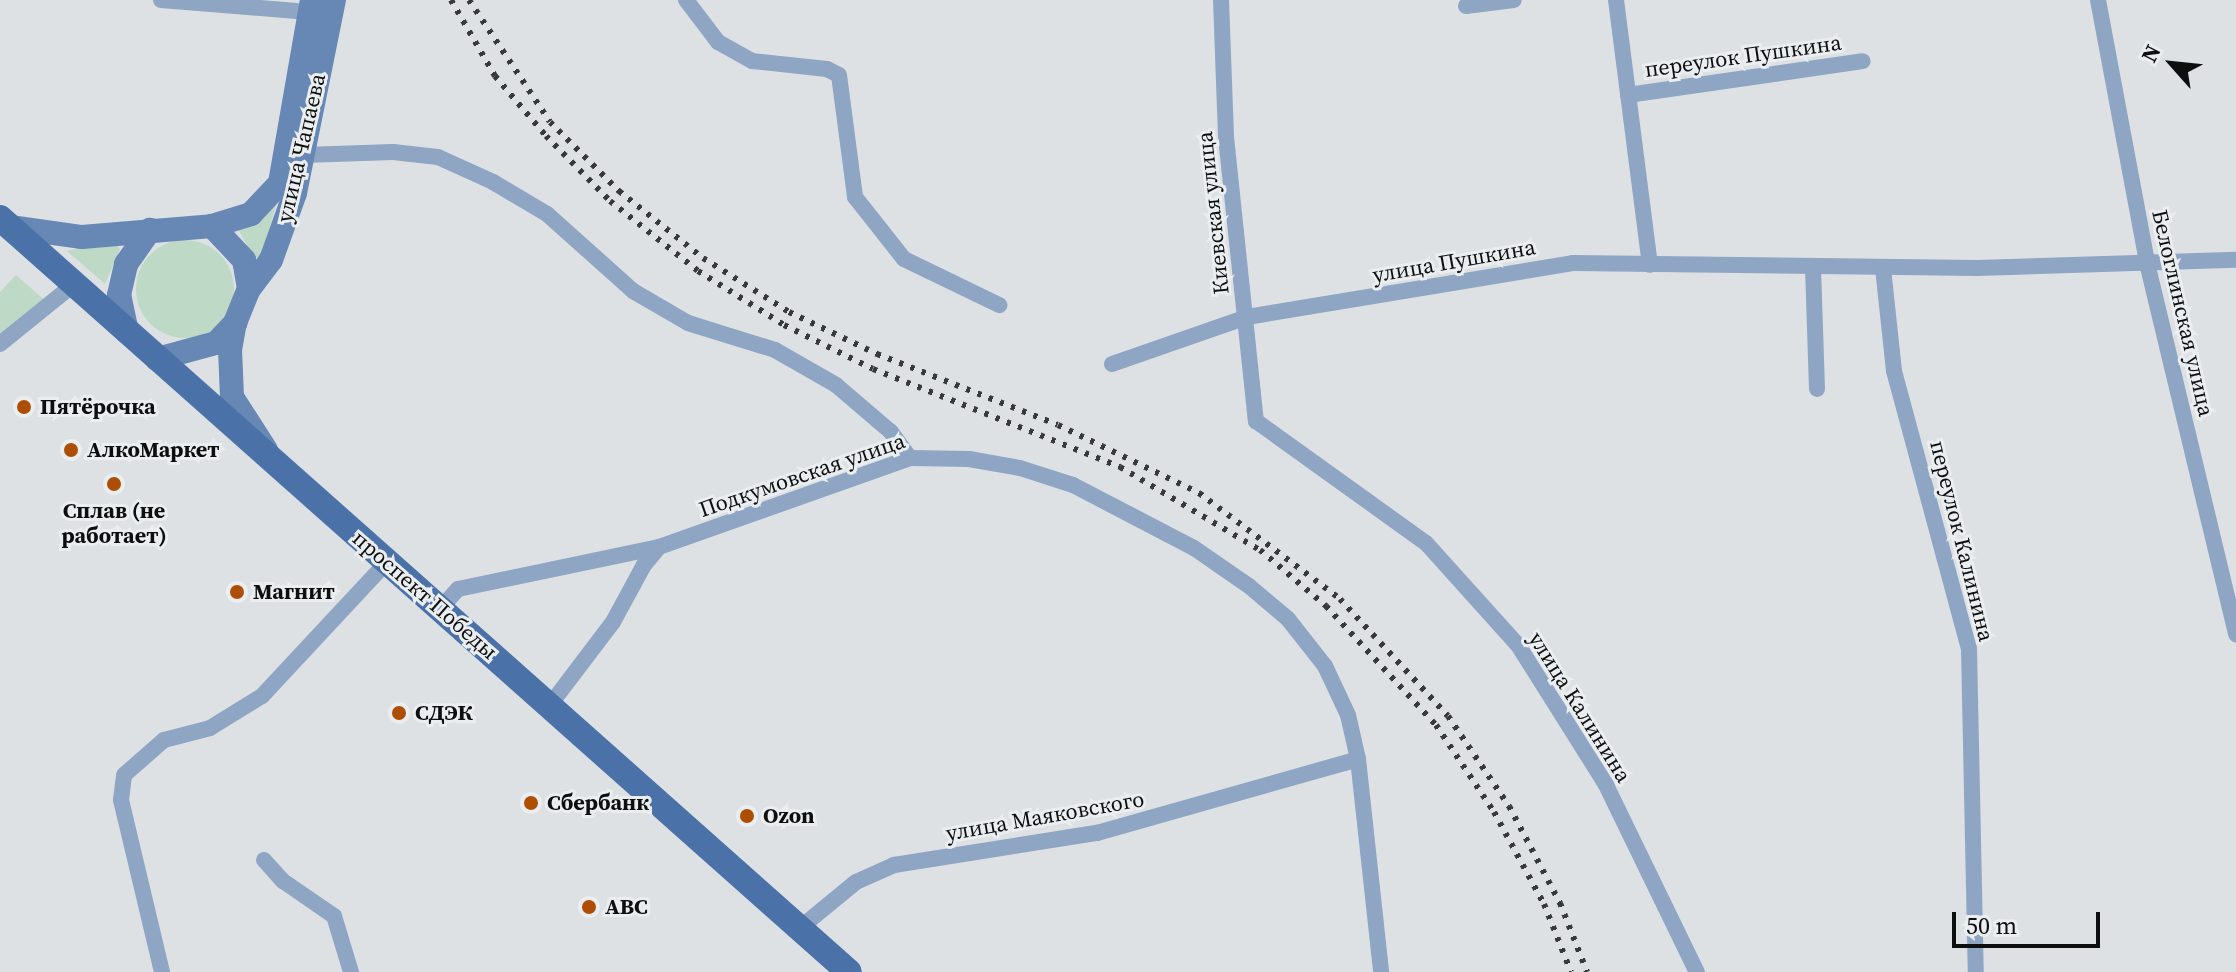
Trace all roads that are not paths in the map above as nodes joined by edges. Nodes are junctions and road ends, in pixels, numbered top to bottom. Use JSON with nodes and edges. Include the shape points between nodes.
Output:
{"nodes":[{"id":1,"x":161,"y":0,"type":"edge"},
{"id":2,"x":334,"y":0,"type":"edge"},
{"id":3,"x":686,"y":0,"type":"edge"},
{"id":4,"x":1221,"y":0,"type":"edge"},
{"id":5,"x":1514,"y":0,"type":"edge"},
{"id":6,"x":1616,"y":0,"type":"edge"},
{"id":7,"x":2098,"y":0,"type":"edge"},
{"id":8,"x":304,"y":5,"type":"edge"},
{"id":9,"x":1466,"y":6,"type":"dead end"},
{"id":10,"x":1863,"y":61,"type":"dead end"},
{"id":11,"x":1628,"y":95,"type":"junction"},
{"id":12,"x":304,"y":155,"type":"junction"},
{"id":13,"x":5,"y":222,"type":"edge"},
{"id":14,"x":212,"y":226,"type":"junction"},
{"id":15,"x":150,"y":230,"type":"junction"},
{"id":16,"x":2236,"y":260,"type":"edge"},
{"id":17,"x":2147,"y":263,"type":"junction"},
{"id":18,"x":1650,"y":265,"type":"junction"},
{"id":19,"x":1813,"y":268,"type":"junction"},
{"id":20,"x":1883,"y":268,"type":"junction"},
{"id":21,"x":74,"y":284,"type":"junction"},
{"id":22,"x":249,"y":289,"type":"junction"},
{"id":23,"x":999,"y":305,"type":"dead end"},
{"id":24,"x":1247,"y":317,"type":"junction"},
{"id":25,"x":235,"y":323,"type":"junction"},
{"id":26,"x":127,"y":332,"type":"junction"},
{"id":27,"x":0,"y":344,"type":"edge"},
{"id":28,"x":157,"y":359,"type":"junction"},
{"id":29,"x":1112,"y":364,"type":"dead end"},
{"id":30,"x":1817,"y":389,"type":"dead end"},
{"id":31,"x":1256,"y":421,"type":"joint"},
{"id":32,"x":910,"y":458,"type":"junction"},
{"id":33,"x":270,"y":460,"type":"junction"},
{"id":34,"x":659,"y":547,"type":"junction"},
{"id":35,"x":387,"y":562,"type":"junction"},
{"id":36,"x":440,"y":609,"type":"junction"},
{"id":37,"x":2236,"y":634,"type":"edge"},
{"id":38,"x":550,"y":705,"type":"junction"},
{"id":39,"x":1358,"y":759,"type":"junction"},
{"id":40,"x":264,"y":860,"type":"dead end"},
{"id":41,"x":800,"y":928,"type":"junction"},
{"id":42,"x":162,"y":972,"type":"edge"},
{"id":43,"x":351,"y":972,"type":"edge"},
{"id":44,"x":849,"y":972,"type":"edge"},
{"id":45,"x":1381,"y":972,"type":"edge"},
{"id":46,"x":1697,"y":972,"type":"edge"},
{"id":47,"x":1976,"y":972,"type":"edge"}],
"edges":[{"from":1,"to":8,"type":"street"},
{"from":2,"to":12,"type":"main road","name":"улица Чапаева"},
{"from":3,"to":23,"type":"street","via":[[718,42],[752,61],[827,69],[839,75],[855,197],[904,259]]},
{"from":4,"to":24,"type":"street","name":"Киевская улица","via":[[1226,137]]},
{"from":5,"to":9,"type":"street"},
{"from":6,"to":11,"type":"street","name":"переулок Пушкина"},
{"from":7,"to":17,"type":"street","name":"Белоглинская улица"},
{"from":8,"to":14,"type":"main road","name":"улица Чапаева","via":[[280,183],[251,214]]},
{"from":10,"to":11,"type":"street","name":"переулок Пушкина"},
{"from":11,"to":18,"type":"street","name":"переулок Пушкина"},
{"from":12,"to":22,"type":"main road","name":"улица Чапаева","via":[[271,260]]},
{"from":12,"to":32,"type":"street","via":[[393,152],[438,157],[493,182],[547,214],[633,291],[688,323],[775,350],[836,385],[891,432]]},
{"from":13,"to":15,"type":"main road","name":"улица Чапаева","via":[[82,237]]},
{"from":13,"to":21,"type":"main road","name":"проспект Победы"},
{"from":14,"to":15,"type":"main road","name":"улица Чапаева"},
{"from":14,"to":22,"type":"main road","via":[[244,260]]},
{"from":15,"to":26,"type":"main road","via":[[126,264],[119,295]]},
{"from":16,"to":17,"type":"street","name":"улица Пушкина"},
{"from":17,"to":20,"type":"street","name":"улица Пушкина"},
{"from":17,"to":37,"type":"street","name":"Белоглинская улица"},
{"from":18,"to":19,"type":"street","name":"улица Пушкина"},
{"from":18,"to":24,"type":"street","name":"улица Пушкина","via":[[1573,263]]},
{"from":19,"to":20,"type":"street","name":"улица Пушкина"},
{"from":19,"to":30,"type":"street"},
{"from":20,"to":47,"type":"street","name":"переулок Калинина","via":[[1894,371],[1969,649]]},
{"from":21,"to":26,"type":"main road","name":"проспект Победы"},
{"from":21,"to":27,"type":"street"},
{"from":22,"to":25,"type":"main road","name":"улица Чапаева"},
{"from":24,"to":29,"type":"street","name":"улица Пушкина"},
{"from":24,"to":31,"type":"street","name":"Киевская улица"},
{"from":25,"to":28,"type":"main road","via":[[216,343]]},
{"from":25,"to":33,"type":"main road","name":"улица Чапаева","via":[[228,379],[232,397],[257,429]]},
{"from":26,"to":28,"type":"main road","name":"проспект Победы"},
{"from":28,"to":33,"type":"main road","name":"проспект Победы"},
{"from":31,"to":46,"type":"street","name":"улица Калинина","via":[[1426,543],[1518,645],[1606,785]]},
{"from":32,"to":34,"type":"street","name":"Подкумовская улица"},
{"from":32,"to":39,"type":"street","name":"Подкумовская улица","via":[[969,459],[1020,468],[1073,485],[1194,548],[1288,619],[1316,654],[1348,715]]},
{"from":33,"to":35,"type":"main road","name":"проспект Победы"},
{"from":34,"to":36,"type":"street","name":"Подкумовская улица","via":[[458,589]]},
{"from":34,"to":38,"type":"street","via":[[613,622]]},
{"from":35,"to":36,"type":"main road","name":"проспект Победы"},
{"from":35,"to":42,"type":"street","via":[[262,696],[210,728],[164,740],[124,775],[121,800]]},
{"from":36,"to":38,"type":"main road","name":"проспект Победы"},
{"from":38,"to":41,"type":"main road","name":"проспект Победы"},
{"from":39,"to":41,"type":"street","name":"улица Маяковского","via":[[1097,833],[894,865],[856,882]]},
{"from":39,"to":45,"type":"street","name":"Подкумовская улица"},
{"from":40,"to":43,"type":"street","via":[[283,881],[334,916]]},
{"from":41,"to":44,"type":"main road","name":"проспект Победы"}]}
